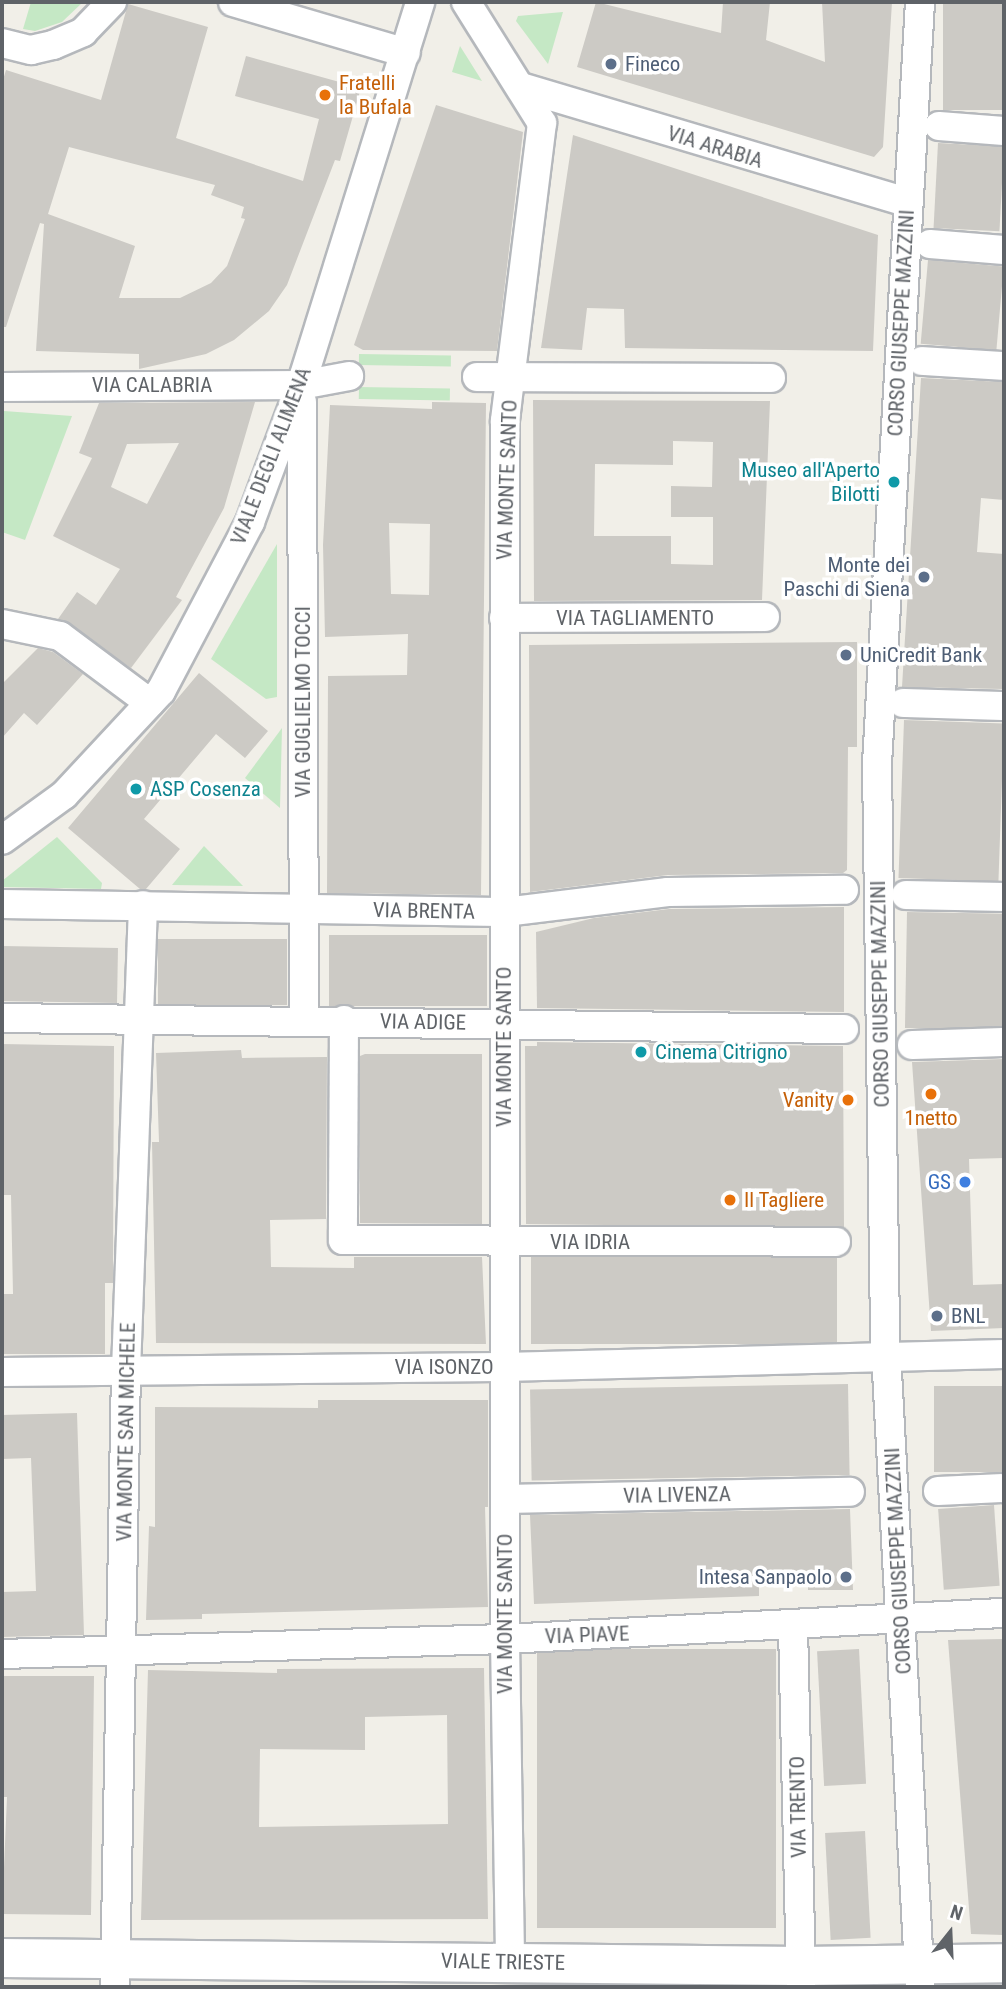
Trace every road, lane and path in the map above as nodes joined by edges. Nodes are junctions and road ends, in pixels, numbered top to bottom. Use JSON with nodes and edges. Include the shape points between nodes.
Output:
{"nodes":[{"id":1,"x":111,"y":2,"type":"edge"},
{"id":2,"x":233,"y":2,"type":"edge"},
{"id":3,"x":420,"y":2,"type":"edge"},
{"id":4,"x":466,"y":2,"type":"edge"},
{"id":5,"x":920,"y":2,"type":"edge"},
{"id":6,"x":2,"y":43,"type":"edge"},
{"id":7,"x":406,"y":53,"type":"junction"},
{"id":8,"x":530,"y":99,"type":"junction"},
{"id":9,"x":939,"y":126,"type":"dead end"},
{"id":10,"x":1004,"y":131,"type":"edge"},
{"id":11,"x":907,"y":202,"type":"junction"},
{"id":12,"x":930,"y":244,"type":"dead end"},
{"id":13,"x":1004,"y":250,"type":"edge"},
{"id":14,"x":922,"y":361,"type":"dead end"},
{"id":15,"x":1004,"y":366,"type":"edge"},
{"id":16,"x":349,"y":376,"type":"dead end"},
{"id":17,"x":477,"y":377,"type":"dead end"},
{"id":18,"x":512,"y":377,"type":"junction"},
{"id":19,"x":771,"y":378,"type":"dead end"},
{"id":20,"x":302,"y":385,"type":"junction"},
{"id":21,"x":2,"y":387,"type":"edge"},
{"id":22,"x":765,"y":617,"type":"dead end"},
{"id":23,"x":504,"y":618,"type":"junction"},
{"id":24,"x":2,"y":624,"type":"edge"},
{"id":25,"x":150,"y":703,"type":"junction"},
{"id":26,"x":903,"y":703,"type":"dead end"},
{"id":27,"x":1004,"y":706,"type":"edge"},
{"id":28,"x":2,"y":839,"type":"edge"},
{"id":29,"x":844,"y":890,"type":"dead end"},
{"id":30,"x":906,"y":894,"type":"dead end"},
{"id":31,"x":1004,"y":897,"type":"edge"},
{"id":32,"x":2,"y":904,"type":"edge"},
{"id":33,"x":143,"y":905,"type":"junction"},
{"id":34,"x":304,"y":908,"type":"junction"},
{"id":35,"x":505,"y":912,"type":"junction"},
{"id":36,"x":2,"y":1018,"type":"edge"},
{"id":37,"x":138,"y":1019,"type":"junction"},
{"id":38,"x":304,"y":1019,"type":"junction"},
{"id":39,"x":344,"y":1020,"type":"junction"},
{"id":40,"x":504,"y":1024,"type":"junction"},
{"id":41,"x":844,"y":1029,"type":"dead end"},
{"id":42,"x":1004,"y":1042,"type":"edge"},
{"id":43,"x":912,"y":1045,"type":"dead end"},
{"id":44,"x":504,"y":1242,"type":"junction"},
{"id":45,"x":836,"y":1242,"type":"dead end"},
{"id":46,"x":1004,"y":1354,"type":"edge"},
{"id":47,"x":886,"y":1356,"type":"junction"},
{"id":48,"x":504,"y":1367,"type":"junction"},
{"id":49,"x":126,"y":1370,"type":"junction"},
{"id":50,"x":2,"y":1372,"type":"edge"},
{"id":51,"x":1004,"y":1488,"type":"edge"},
{"id":52,"x":938,"y":1491,"type":"dead end"},
{"id":53,"x":850,"y":1492,"type":"dead end"},
{"id":54,"x":505,"y":1499,"type":"junction"},
{"id":55,"x":1004,"y":1613,"type":"edge"},
{"id":56,"x":901,"y":1620,"type":"junction"},
{"id":57,"x":793,"y":1626,"type":"junction"},
{"id":58,"x":505,"y":1639,"type":"junction"},
{"id":59,"x":122,"y":1649,"type":"junction"},
{"id":60,"x":2,"y":1654,"type":"edge"},
{"id":61,"x":2,"y":1958,"type":"edge"},
{"id":62,"x":1004,"y":1963,"type":"edge"},
{"id":63,"x":116,"y":1973,"type":"edge"},
{"id":64,"x":510,"y":1975,"type":"edge"},
{"id":65,"x":920,"y":1975,"type":"edge"},
{"id":66,"x":801,"y":1977,"type":"edge"}],
"edges":[{"from":1,"to":6,"type":"street","via":[[83,32],[53,46],[31,50]]},
{"from":2,"to":7,"type":"street"},
{"from":3,"to":7,"type":"street","name":"VIALE DEGLI ALIMENA"},
{"from":4,"to":8,"type":"street"},
{"from":5,"to":11,"type":"street","name":"CORSO GIUSEPPE MAZZINI"},
{"from":7,"to":20,"type":"street","name":"VIALE DEGLI ALIMENA"},
{"from":8,"to":11,"type":"street","name":"VIA ARABIA"},
{"from":8,"to":18,"type":"street","name":"VIA MONTE SANTO","via":[[542,143]]},
{"from":9,"to":10,"type":"street"},
{"from":11,"to":47,"type":"street","name":"CORSO GIUSEPPE MAZZINI","via":[[877,765]]},
{"from":12,"to":13,"type":"street"},
{"from":14,"to":15,"type":"street"},
{"from":16,"to":20,"type":"street","name":"VIA CALABRIA"},
{"from":17,"to":18,"type":"street"},
{"from":18,"to":19,"type":"street"},
{"from":18,"to":23,"type":"street","name":"VIA MONTE SANTO","via":[[505,421]]},
{"from":20,"to":21,"type":"street","name":"VIA CALABRIA"},
{"from":20,"to":25,"type":"street","name":"VIALE DEGLI ALIMENA","via":[[250,522],[161,691]]},
{"from":20,"to":34,"type":"street","name":"VIA GUGLIELMO TOCCI"},
{"from":22,"to":23,"type":"street","name":"VIA TAGLIAMENTO"},
{"from":23,"to":35,"type":"street","name":"VIA MONTE SANTO"},
{"from":24,"to":25,"type":"street","via":[[60,636]]},
{"from":25,"to":28,"type":"street","name":"VIALE DEGLI ALIMENA","via":[[64,795]]},
{"from":26,"to":27,"type":"street"},
{"from":29,"to":35,"type":"street","name":"VIA BRENTA","via":[[668,892]]},
{"from":30,"to":31,"type":"street"},
{"from":32,"to":33,"type":"street","name":"VIA BRENTA"},
{"from":33,"to":34,"type":"street","name":"VIA BRENTA"},
{"from":33,"to":37,"type":"street","name":"VIA MONTE SAN MICHELE"},
{"from":34,"to":35,"type":"street","name":"VIA BRENTA"},
{"from":34,"to":38,"type":"street","name":"VIA GUGLIELMO TOCCI"},
{"from":35,"to":40,"type":"street","name":"VIA MONTE SANTO"},
{"from":36,"to":37,"type":"street","name":"VIA ADIGE"},
{"from":37,"to":38,"type":"street","name":"VIA ADIGE"},
{"from":37,"to":49,"type":"street","name":"VIA MONTE SAN MICHELE"},
{"from":38,"to":39,"type":"street","name":"VIA ADIGE"},
{"from":39,"to":40,"type":"street","name":"VIA ADIGE"},
{"from":39,"to":44,"type":"street","name":"VIA IDRIA","via":[[343,1240]]},
{"from":40,"to":41,"type":"street","name":"VIA ADIGE"},
{"from":40,"to":44,"type":"street","name":"VIA MONTE SANTO"},
{"from":42,"to":43,"type":"street"},
{"from":44,"to":45,"type":"street","name":"VIA IDRIA"},
{"from":44,"to":48,"type":"street","name":"VIA MONTE SANTO"},
{"from":46,"to":47,"type":"street","name":"VIA ISONZO"},
{"from":47,"to":48,"type":"street","name":"VIA ISONZO"},
{"from":47,"to":56,"type":"street","name":"CORSO GIUSEPPE MAZZINI"},
{"from":48,"to":49,"type":"street","name":"VIA ISONZO"},
{"from":48,"to":54,"type":"street","name":"VIA MONTE SANTO"},
{"from":49,"to":50,"type":"street","name":"VIA ISONZO"},
{"from":49,"to":59,"type":"street","name":"VIA MONTE SAN MICHELE"},
{"from":51,"to":52,"type":"street"},
{"from":53,"to":54,"type":"street","name":"VIA LIVENZA"},
{"from":54,"to":58,"type":"street","name":"VIA MONTE SANTO"},
{"from":55,"to":56,"type":"street","name":"VIA PIAVE"},
{"from":56,"to":57,"type":"street","name":"VIA PIAVE"},
{"from":56,"to":65,"type":"street","name":"CORSO GIUSEPPE MAZZINI"},
{"from":57,"to":58,"type":"street","name":"VIA PIAVE"},
{"from":57,"to":66,"type":"street","name":"VIA TRENTO"},
{"from":58,"to":59,"type":"street","name":"VIA PIAVE"},
{"from":58,"to":64,"type":"street","name":"VIA MONTE SANTO"},
{"from":59,"to":60,"type":"street","name":"VIA PIAVE"},
{"from":59,"to":63,"type":"street","name":"VIA MONTE SAN MICHELE"},
{"from":61,"to":63,"type":"street","name":"VIALE TRIESTE"},
{"from":62,"to":65,"type":"street","name":"VIALE TRIESTE"},
{"from":63,"to":64,"type":"street","name":"VIALE TRIESTE"},
{"from":64,"to":66,"type":"street","name":"VIALE TRIESTE"},
{"from":65,"to":66,"type":"street","name":"VIALE TRIESTE"}]}
